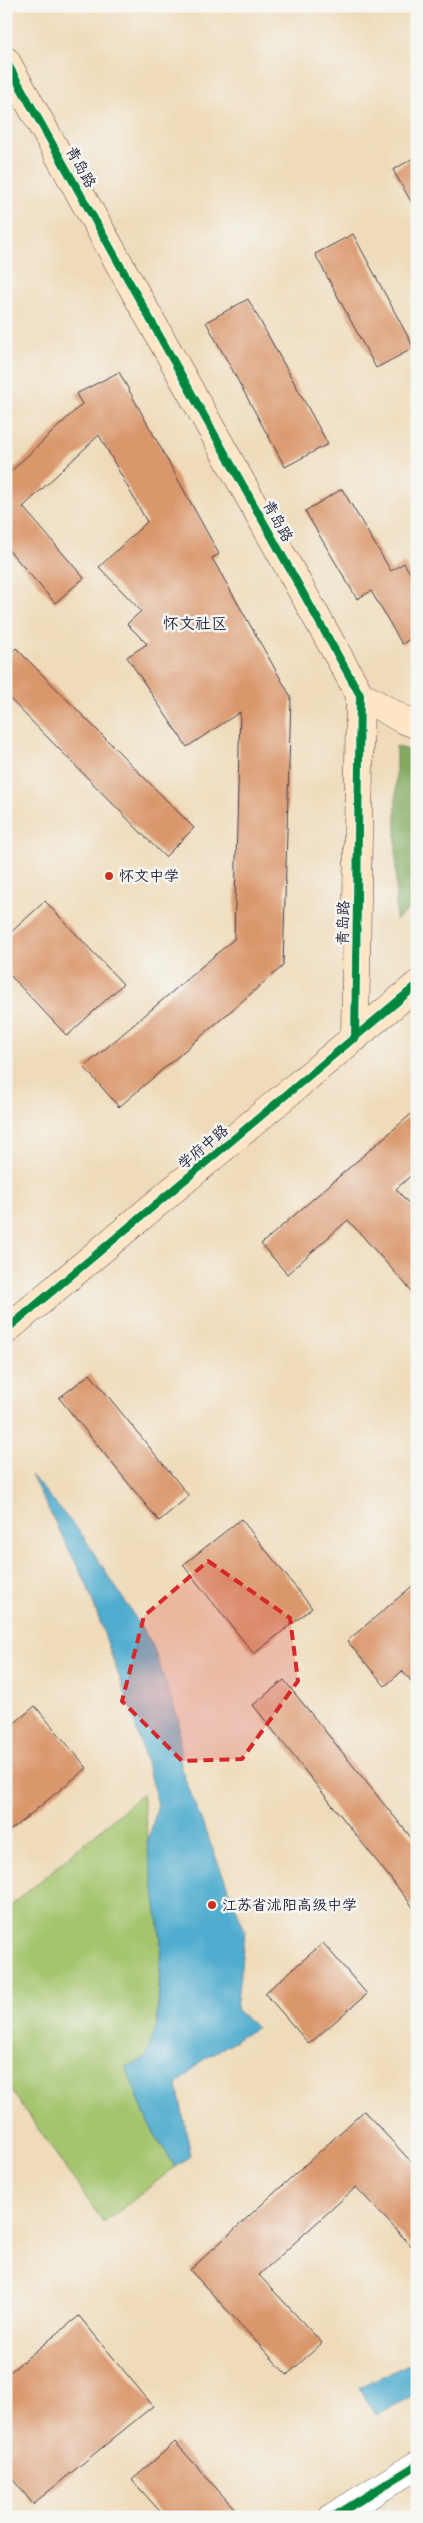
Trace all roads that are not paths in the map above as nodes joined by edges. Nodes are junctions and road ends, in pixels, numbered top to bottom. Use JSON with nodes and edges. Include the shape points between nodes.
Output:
{"nodes":[{"id":1,"x":6,"y":61,"type":"edge"},
{"id":2,"x":360,"y":695,"type":"junction"},
{"id":3,"x":417,"y":725,"type":"edge"},
{"id":4,"x":417,"y":985,"type":"edge"},
{"id":5,"x":355,"y":1038,"type":"junction"},
{"id":6,"x":6,"y":1330,"type":"edge"},
{"id":7,"x":417,"y":2464,"type":"edge"},
{"id":8,"x":333,"y":2517,"type":"edge"}],
"edges":[{"from":1,"to":2,"type":"street","name":"青岛路"},
{"from":2,"to":3,"type":"street"},
{"from":2,"to":5,"type":"street","name":"青岛路"},
{"from":4,"to":5,"type":"street","name":"学府中路"},
{"from":5,"to":6,"type":"street","name":"学府中路"},
{"from":7,"to":8,"type":"street"}]}
